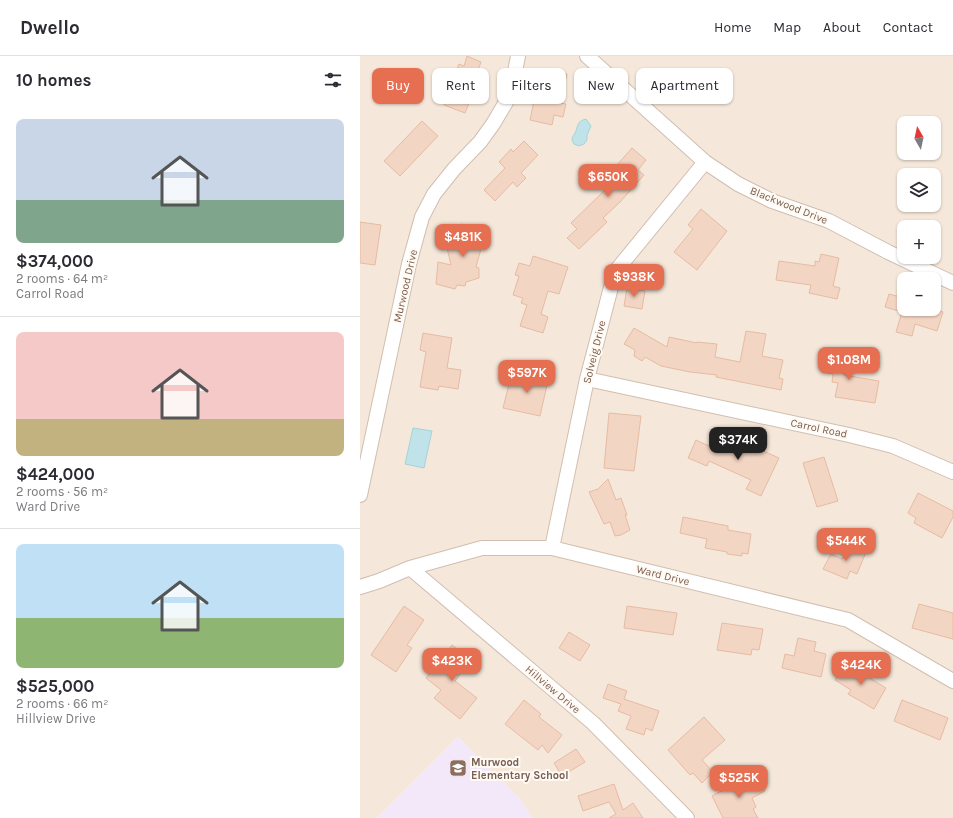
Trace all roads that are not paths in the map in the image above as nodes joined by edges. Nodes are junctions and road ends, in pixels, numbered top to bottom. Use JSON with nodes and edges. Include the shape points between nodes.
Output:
{"nodes":[{"id":1,"x":518,"y":56,"type":"edge"},
{"id":2,"x":587,"y":56,"type":"edge"},
{"id":3,"x":705,"y":162,"type":"junction"},
{"id":4,"x":953,"y":283,"type":"edge"},
{"id":5,"x":587,"y":379,"type":"junction"},
{"id":6,"x":953,"y":472,"type":"edge"},
{"id":7,"x":360,"y":494,"type":"edge"},
{"id":8,"x":552,"y":548,"type":"junction"},
{"id":9,"x":410,"y":568,"type":"junction"},
{"id":10,"x":360,"y":587,"type":"edge"},
{"id":11,"x":953,"y":681,"type":"edge"},
{"id":12,"x":688,"y":818,"type":"edge"}],
"edges":[{"from":1,"to":7,"type":"street","name":"Murwood Drive","via":[[506,102],[493,124],[434,194],[422,218]]},
{"from":2,"to":3,"type":"street","name":"Blackwood Drive"},
{"from":3,"to":4,"type":"street","name":"Blackwood Drive","via":[[738,184],[772,201],[829,221]]},
{"from":3,"to":5,"type":"street","name":"Solveig Drive","via":[[615,272]]},
{"from":5,"to":6,"type":"street","name":"Carrol Road","via":[[893,446]]},
{"from":5,"to":8,"type":"street","name":"Solveig Drive"},
{"from":8,"to":9,"type":"street","name":"Ward Drive","via":[[482,548]]},
{"from":8,"to":11,"type":"street","name":"Ward Drive","via":[[848,620]]},
{"from":9,"to":10,"type":"street","name":"Ward Drive"},
{"from":9,"to":12,"type":"street","name":"Hillview Drive","via":[[593,723]]}]}
